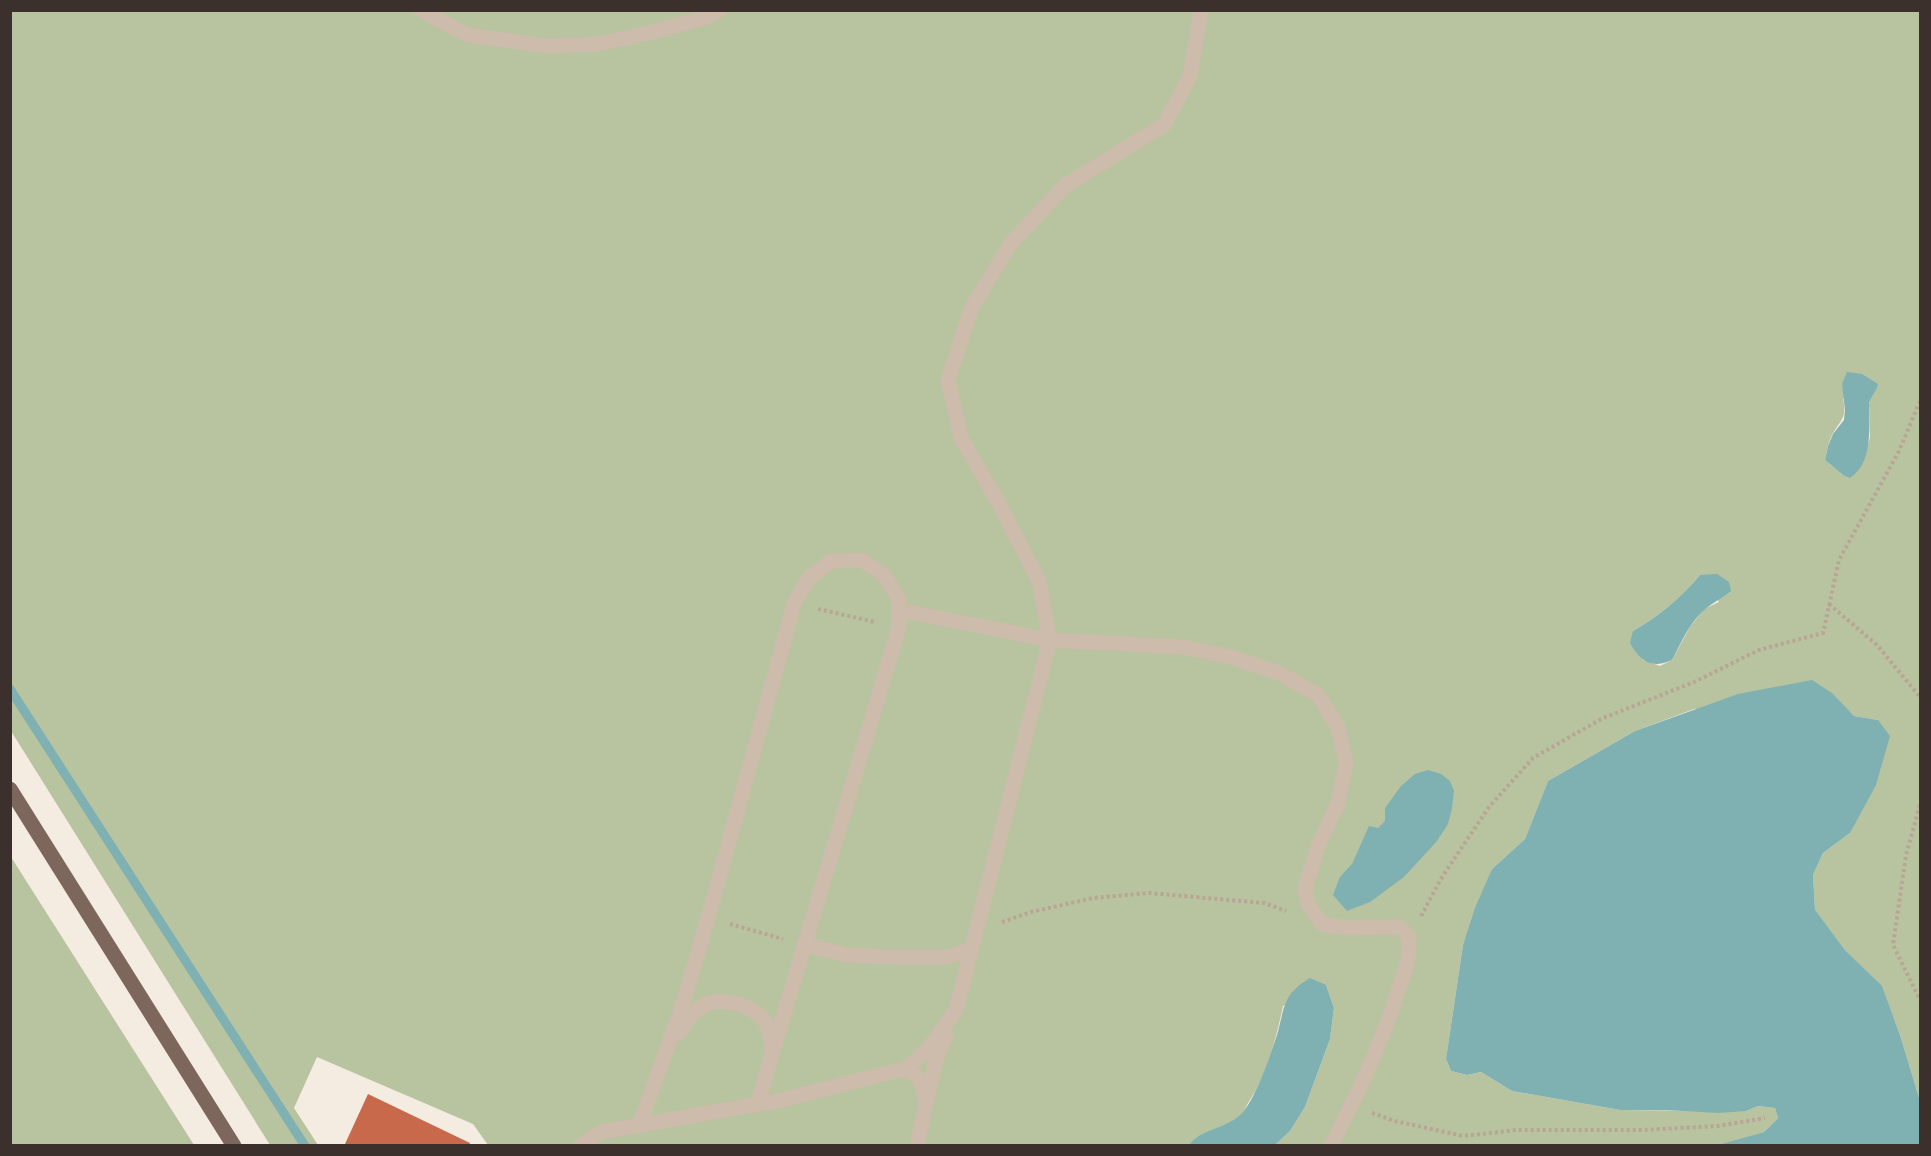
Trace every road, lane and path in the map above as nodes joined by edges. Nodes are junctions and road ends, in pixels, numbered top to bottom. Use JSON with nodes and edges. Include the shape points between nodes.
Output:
{"nodes":[{"id":1,"x":421,"y":10,"type":"edge"},
{"id":2,"x":720,"y":10,"type":"edge"},
{"id":3,"x":1201,"y":10,"type":"edge"},
{"id":4,"x":1920,"y":400,"type":"edge"},
{"id":5,"x":794,"y":604,"type":"junction"},
{"id":6,"x":1829,"y":604,"type":"junction"},
{"id":7,"x":899,"y":610,"type":"junction"},
{"id":8,"x":899,"y":627,"type":"junction"},
{"id":9,"x":1050,"y":640,"type":"junction"},
{"id":10,"x":1920,"y":697,"type":"edge"},
{"id":11,"x":10,"y":789,"type":"edge"},
{"id":12,"x":1920,"y":805,"type":"edge"},
{"id":13,"x":708,"y":918,"type":"junction"},
{"id":14,"x":1322,"y":924,"type":"junction"},
{"id":15,"x":976,"y":932,"type":"junction"},
{"id":16,"x":1409,"y":937,"type":"junction"},
{"id":17,"x":804,"y":944,"type":"junction"},
{"id":18,"x":971,"y":949,"type":"junction"},
{"id":19,"x":1920,"y":1000,"type":"edge"},
{"id":20,"x":956,"y":1010,"type":"junction"},
{"id":21,"x":668,"y":1049,"type":"junction"},
{"id":22,"x":772,"y":1051,"type":"junction"},
{"id":23,"x":907,"y":1068,"type":"junction"},
{"id":24,"x":926,"y":1103,"type":"junction"},
{"id":25,"x":756,"y":1105,"type":"junction"},
{"id":26,"x":1352,"y":1105,"type":"junction"},
{"id":27,"x":1765,"y":1118,"type":"dead end"},
{"id":28,"x":639,"y":1126,"type":"junction"},
{"id":29,"x":234,"y":1146,"type":"edge"},
{"id":30,"x":580,"y":1146,"type":"edge"},
{"id":31,"x":917,"y":1146,"type":"edge"},
{"id":32,"x":1330,"y":1146,"type":"edge"}],
"edges":[{"from":1,"to":2,"type":"street","via":[[467,35],[547,46],[598,44],[660,30]]},
{"from":3,"to":9,"type":"street","via":[[1190,76],[1164,125],[1066,185],[1011,243],[970,309],[948,380],[961,438],[1039,581]]},
{"from":4,"to":6,"type":"path","via":[[1899,452],[1839,560]]},
{"from":5,"to":7,"type":"street","via":[[808,579],[831,561],[862,560],[884,575],[899,599]]},
{"from":5,"to":8,"type":"path"},
{"from":5,"to":13,"type":"street"},
{"from":6,"to":10,"type":"path","via":[[1877,645]]},
{"from":6,"to":16,"type":"path","via":[[1823,633],[1759,650],[1694,682],[1601,718],[1533,758],[1489,807]]},
{"from":7,"to":8,"type":"street"},
{"from":7,"to":9,"type":"street"},
{"from":8,"to":17,"type":"street"},
{"from":9,"to":14,"type":"street","via":[[1183,647],[1231,657],[1279,674],[1318,695],[1338,727],[1346,763],[1338,803],[1305,888],[1308,904]]},
{"from":9,"to":15,"type":"street"},
{"from":11,"to":29,"type":"main road"},
{"from":12,"to":19,"type":"path","via":[[1906,855],[1893,945]]},
{"from":13,"to":17,"type":"path"},
{"from":13,"to":21,"type":"street"},
{"from":14,"to":15,"type":"path","via":[[1264,903],[1149,893],[1094,898],[1031,912]]},
{"from":14,"to":16,"type":"street","via":[[1347,928],[1399,927]]},
{"from":15,"to":18,"type":"street"},
{"from":16,"to":26,"type":"street","via":[[1410,954],[1389,1021]]},
{"from":17,"to":18,"type":"street","via":[[846,955],[894,957],[948,957]]},
{"from":17,"to":22,"type":"street"},
{"from":18,"to":20,"type":"street"},
{"from":20,"to":23,"type":"street","via":[[928,1049]]},
{"from":20,"to":24,"type":"street","via":[[936,1060]]},
{"from":21,"to":22,"type":"street","via":[[696,1012],[705,1005],[726,1001],[751,1009],[767,1025]]},
{"from":21,"to":28,"type":"street"},
{"from":22,"to":25,"type":"street"},
{"from":23,"to":24,"type":"street","via":[[920,1080]]},
{"from":23,"to":25,"type":"street"},
{"from":24,"to":31,"type":"street"},
{"from":25,"to":28,"type":"street"},
{"from":26,"to":27,"type":"path","via":[[1395,1121],[1463,1136],[1516,1130],[1718,1126]]},
{"from":26,"to":32,"type":"street"},
{"from":28,"to":30,"type":"street","via":[[601,1132]]}]}
